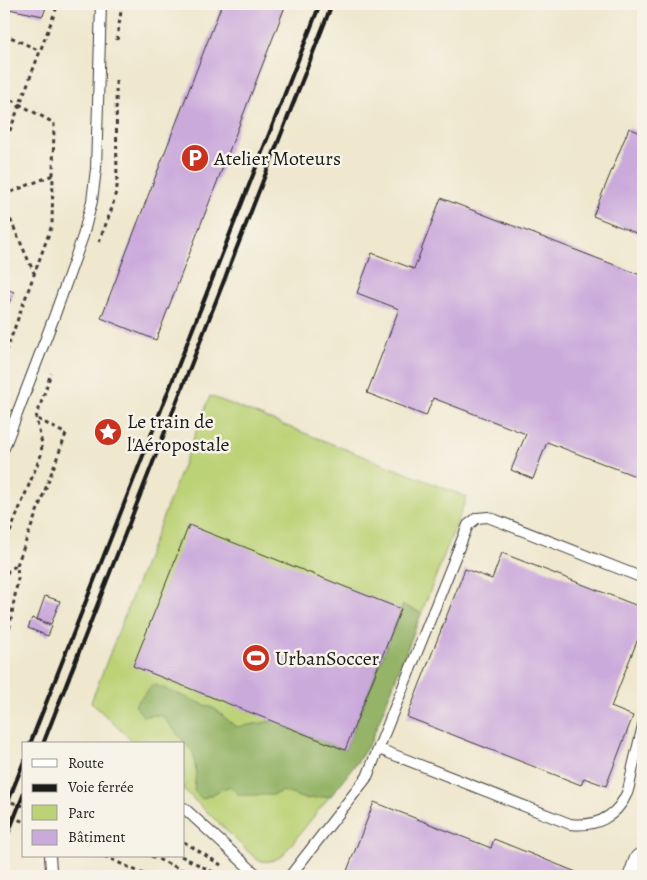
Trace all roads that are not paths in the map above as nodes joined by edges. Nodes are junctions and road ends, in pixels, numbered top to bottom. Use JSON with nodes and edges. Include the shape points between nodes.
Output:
{"nodes":[{"id":1,"x":101,"y":4,"type":"edge"},
{"id":2,"x":4,"y":448,"type":"edge"},
{"id":3,"x":643,"y":578,"type":"edge"},
{"id":4,"x":643,"y":725,"type":"edge"},
{"id":5,"x":379,"y":749,"type":"junction"},
{"id":6,"x":185,"y":809,"type":"edge"},
{"id":7,"x":50,"y":858,"type":"edge"},
{"id":8,"x":643,"y":862,"type":"edge"},
{"id":9,"x":56,"y":876,"type":"edge"},
{"id":10,"x":258,"y":876,"type":"edge"},
{"id":11,"x":290,"y":876,"type":"edge"},
{"id":12,"x":638,"y":876,"type":"edge"}],
"edges":[{"from":1,"to":2,"type":"lane","via":[[96,169],[92,201],[83,236]]},
{"from":3,"to":5,"type":"lane","via":[[488,517],[477,518],[468,525]]},
{"from":4,"to":5,"type":"lane","via":[[627,793],[608,818],[584,826],[570,824]]},
{"from":5,"to":11,"type":"lane","via":[[367,777]]},
{"from":6,"to":10,"type":"lane"},
{"from":7,"to":9,"type":"lane","via":[[51,870]]},
{"from":8,"to":12,"type":"street"}]}
